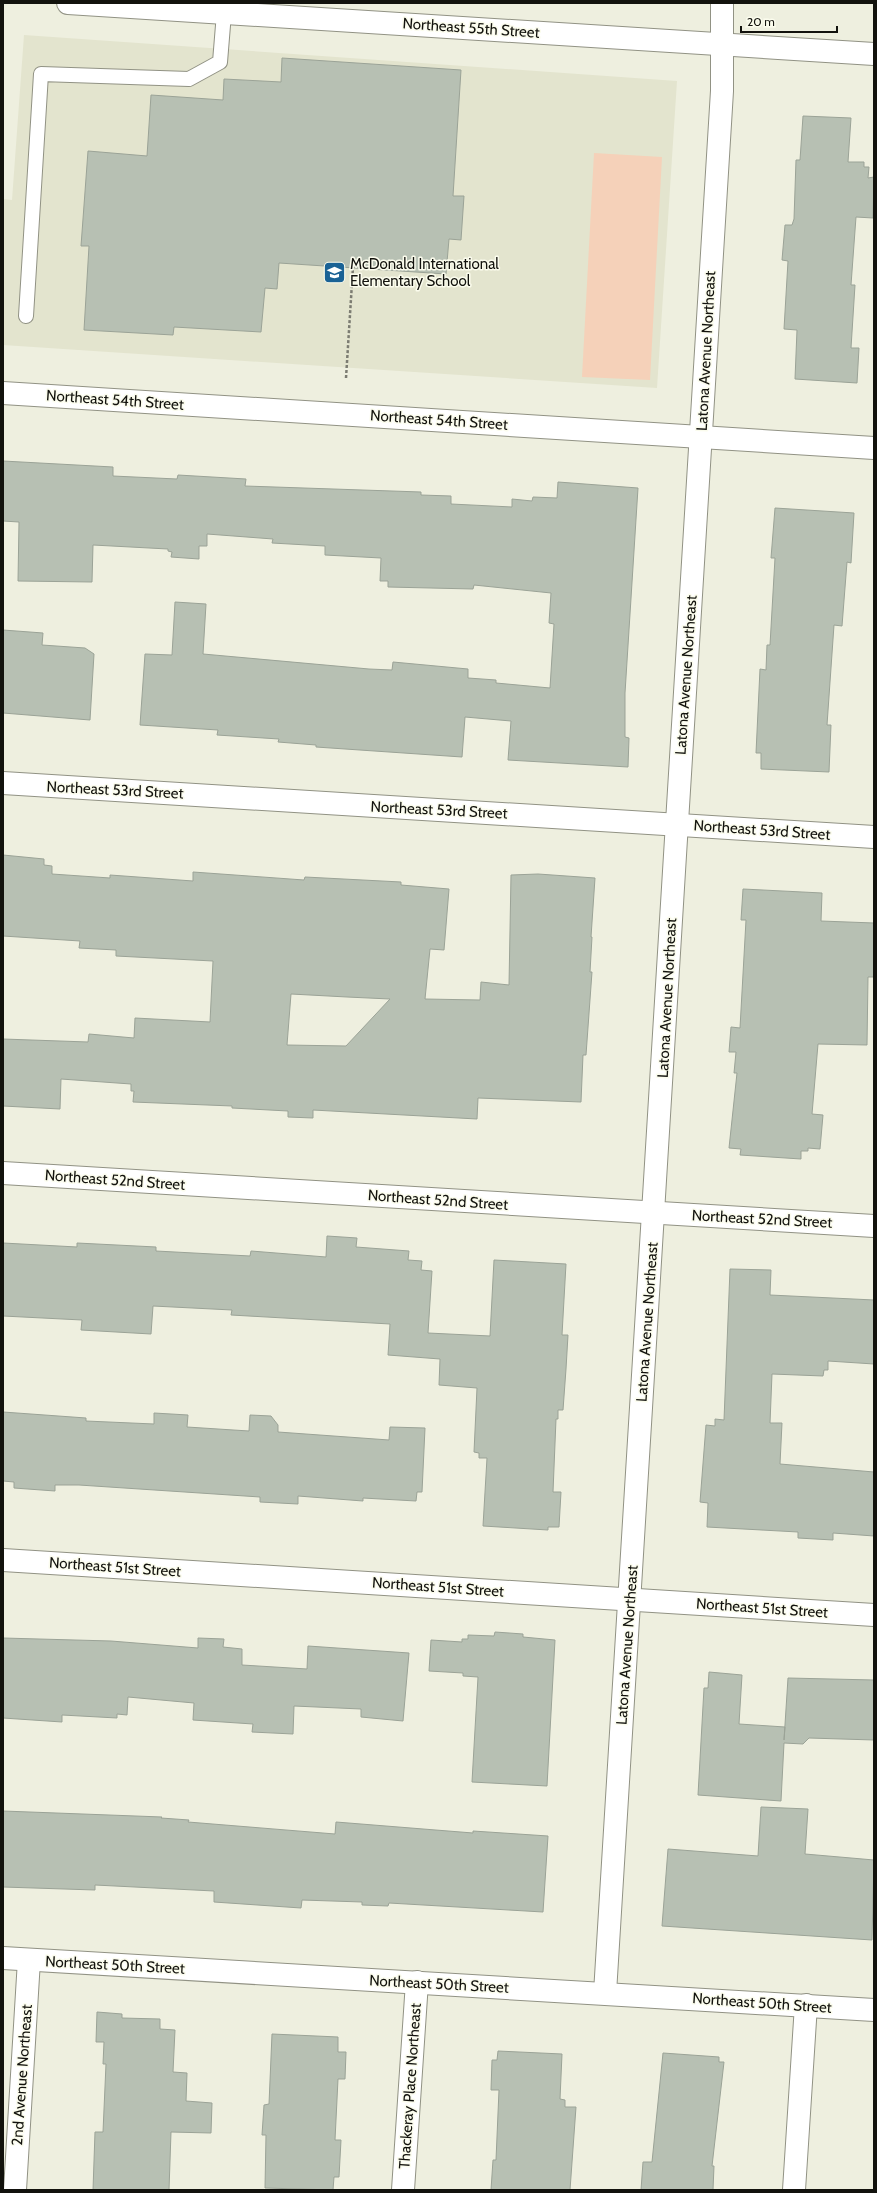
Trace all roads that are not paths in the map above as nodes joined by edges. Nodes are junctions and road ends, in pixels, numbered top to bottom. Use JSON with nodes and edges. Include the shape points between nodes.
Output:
{"nodes":[{"id":1,"x":68,"y":3,"type":"edge"},
{"id":2,"x":722,"y":3,"type":"edge"},
{"id":3,"x":224,"y":13,"type":"junction"},
{"id":4,"x":721,"y":44,"type":"junction"},
{"id":5,"x":874,"y":54,"type":"edge"},
{"id":6,"x":26,"y":316,"type":"dead end"},
{"id":7,"x":3,"y":393,"type":"edge"},
{"id":8,"x":701,"y":437,"type":"junction"},
{"id":9,"x":874,"y":448,"type":"edge"},
{"id":10,"x":3,"y":783,"type":"edge"},
{"id":11,"x":677,"y":824,"type":"junction"},
{"id":12,"x":874,"y":837,"type":"edge"},
{"id":13,"x":3,"y":1173,"type":"edge"},
{"id":14,"x":654,"y":1213,"type":"junction"},
{"id":15,"x":874,"y":1226,"type":"edge"},
{"id":16,"x":3,"y":1560,"type":"edge"},
{"id":17,"x":630,"y":1600,"type":"junction"},
{"id":18,"x":874,"y":1615,"type":"edge"},
{"id":19,"x":3,"y":1958,"type":"edge"},
{"id":20,"x":29,"y":1960,"type":"junction"},
{"id":21,"x":417,"y":1982,"type":"junction"},
{"id":22,"x":605,"y":1993,"type":"junction"},
{"id":23,"x":806,"y":2005,"type":"junction"},
{"id":24,"x":874,"y":2010,"type":"edge"},
{"id":25,"x":15,"y":2190,"type":"edge"},
{"id":26,"x":403,"y":2190,"type":"edge"},
{"id":27,"x":794,"y":2190,"type":"edge"}],
"edges":[{"from":1,"to":3,"type":"street","name":"Northeast 55th Street"},
{"from":2,"to":4,"type":"street","name":"Latona Avenue Northeast"},
{"from":3,"to":4,"type":"street","name":"Northeast 55th Street"},
{"from":3,"to":6,"type":"lane","via":[[220,62],[189,79],[41,74]]},
{"from":4,"to":5,"type":"street","name":"Northeast 55th Street"},
{"from":4,"to":8,"type":"street","name":"Latona Avenue Northeast","via":[[722,91]]},
{"from":7,"to":8,"type":"street","name":"Northeast 54th Street"},
{"from":8,"to":9,"type":"street","name":"Northeast 54th Street"},
{"from":8,"to":11,"type":"street","name":"Latona Avenue Northeast"},
{"from":10,"to":11,"type":"street","name":"Northeast 53rd Street"},
{"from":11,"to":12,"type":"street","name":"Northeast 53rd Street"},
{"from":11,"to":14,"type":"street","name":"Latona Avenue Northeast"},
{"from":13,"to":14,"type":"street","name":"Northeast 52nd Street"},
{"from":14,"to":15,"type":"street","name":"Northeast 52nd Street"},
{"from":14,"to":17,"type":"street","name":"Latona Avenue Northeast"},
{"from":16,"to":17,"type":"street","name":"Northeast 51st Street"},
{"from":17,"to":18,"type":"street","name":"Northeast 51st Street"},
{"from":17,"to":22,"type":"street","name":"Latona Avenue Northeast"},
{"from":19,"to":20,"type":"street","name":"Northeast 50th Street"},
{"from":20,"to":21,"type":"street","name":"Northeast 50th Street"},
{"from":20,"to":25,"type":"street","name":"2nd Avenue Northeast"},
{"from":21,"to":22,"type":"street","name":"Northeast 50th Street"},
{"from":21,"to":26,"type":"street","name":"Thackeray Place Northeast"},
{"from":22,"to":23,"type":"street","name":"Northeast 50th Street"},
{"from":23,"to":24,"type":"street","name":"Northeast 50th Street"},
{"from":23,"to":27,"type":"street"}]}
